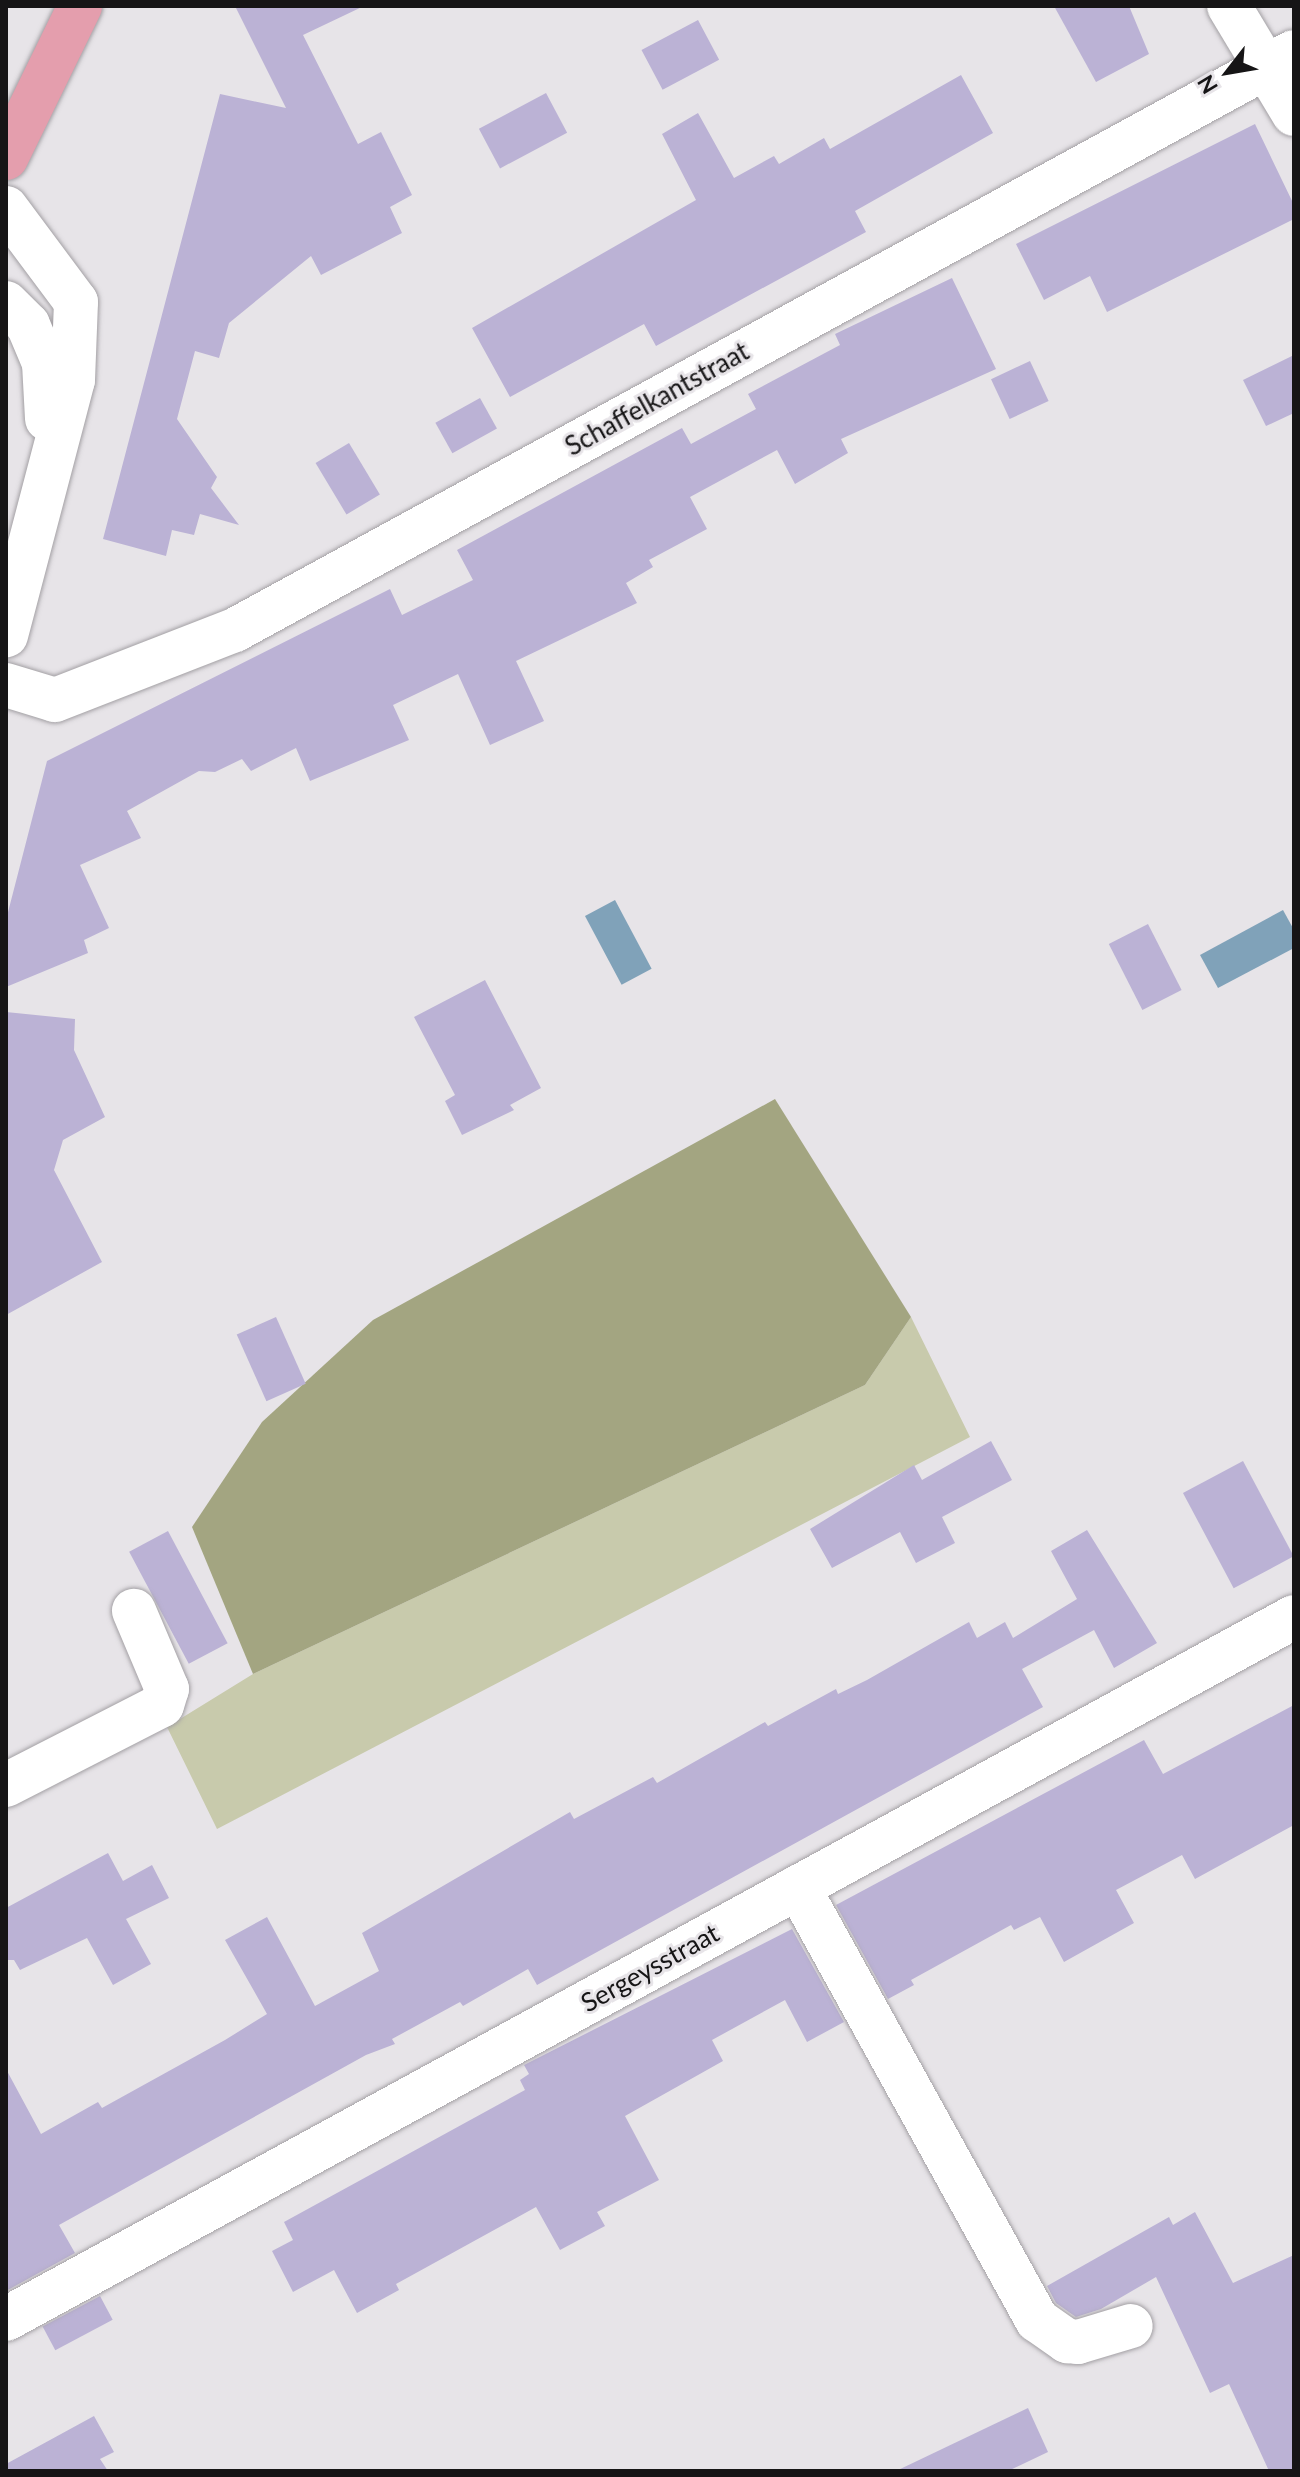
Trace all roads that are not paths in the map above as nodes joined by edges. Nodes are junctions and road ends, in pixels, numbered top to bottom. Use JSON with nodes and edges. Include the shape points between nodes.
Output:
{"nodes":[{"id":1,"x":80,"y":6,"type":"edge"},
{"id":2,"x":1229,"y":6,"type":"edge"},
{"id":3,"x":1280,"y":59,"type":"edge"},
{"id":4,"x":1294,"y":114,"type":"edge"},
{"id":5,"x":6,"y":158,"type":"edge"},
{"id":6,"x":6,"y":208,"type":"edge"},
{"id":7,"x":6,"y":303,"type":"edge"},
{"id":8,"x":49,"y":461,"type":"junction"},
{"id":9,"x":6,"y":635,"type":"edge"},
{"id":10,"x":6,"y":685,"type":"edge"},
{"id":11,"x":134,"y":1611,"type":"dead end"},
{"id":12,"x":1294,"y":1617,"type":"edge"},
{"id":13,"x":6,"y":1785,"type":"edge"},
{"id":14,"x":798,"y":1887,"type":"junction"},
{"id":15,"x":6,"y":2319,"type":"edge"},
{"id":16,"x":1131,"y":2326,"type":"dead end"}],
"edges":[{"from":1,"to":5,"type":"main road"},
{"from":2,"to":3,"type":"street"},
{"from":3,"to":4,"type":"street"},
{"from":3,"to":10,"type":"street","name":"Schaffelkantstraat","via":[[235,630],[55,700]]},
{"from":6,"to":8,"type":"street","via":[[76,302],[73,380]]},
{"from":7,"to":8,"type":"street","via":[[28,325],[44,363]]},
{"from":8,"to":9,"type":"street"},
{"from":11,"to":13,"type":"street","via":[[167,1689],[162,1705]]},
{"from":12,"to":14,"type":"street","name":"Sergeysstraat"},
{"from":14,"to":15,"type":"street","name":"Sergeysstraat"},
{"from":14,"to":16,"type":"street","via":[[1037,2320],[1067,2341],[1078,2342]]}]}
